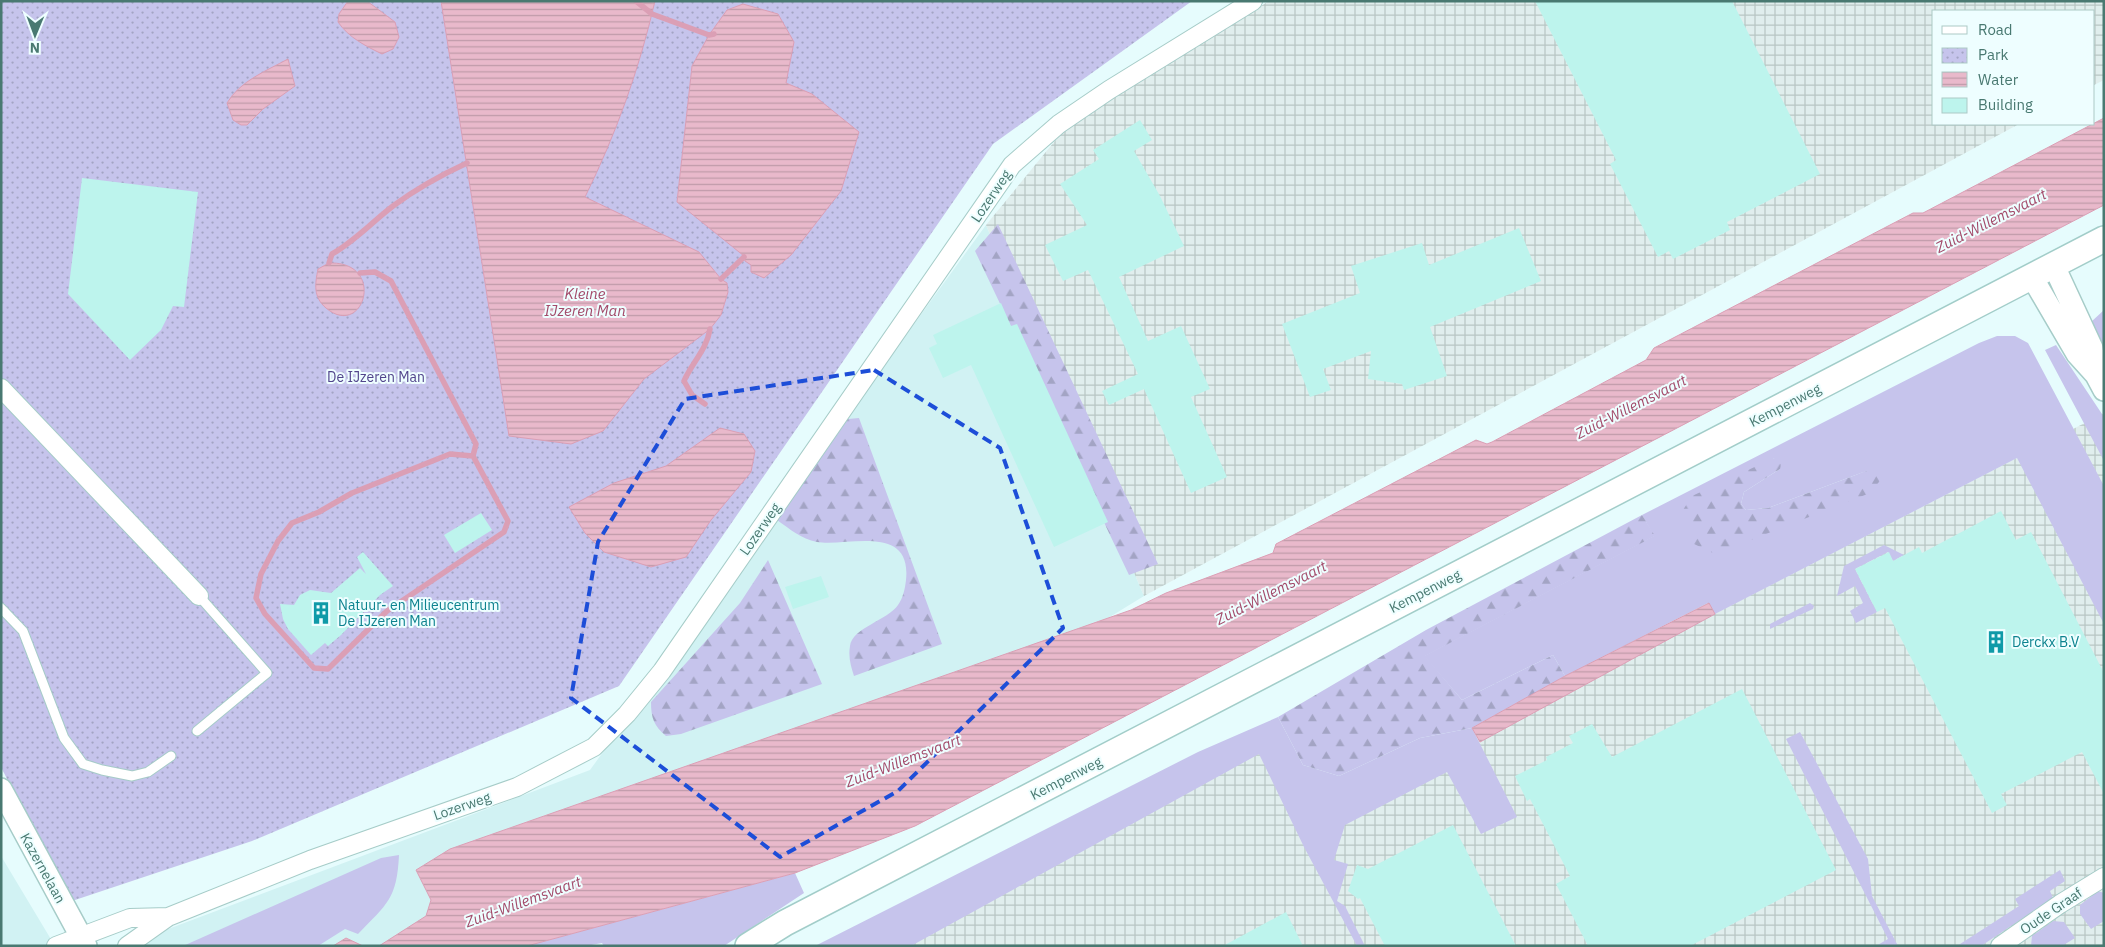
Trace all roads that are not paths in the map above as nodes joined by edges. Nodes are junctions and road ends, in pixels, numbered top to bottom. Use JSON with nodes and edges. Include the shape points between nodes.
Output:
{"nodes":[{"id":1,"x":1253,"y":1,"type":"edge"},
{"id":2,"x":2104,"y":239,"type":"edge"},
{"id":3,"x":2043,"y":271,"type":"junction"},
{"id":4,"x":2100,"y":382,"type":"edge"},
{"id":5,"x":2,"y":391,"type":"edge"},
{"id":6,"x":199,"y":596,"type":"joint"},
{"id":7,"x":1,"y":608,"type":"edge"},
{"id":8,"x":197,"y":731,"type":"dead end"},
{"id":9,"x":171,"y":756,"type":"dead end"},
{"id":10,"x":1,"y":789,"type":"edge"},
{"id":11,"x":2104,"y":877,"type":"edge"},
{"id":12,"x":168,"y":917,"type":"junction"},
{"id":13,"x":84,"y":941,"type":"edge"},
{"id":14,"x":56,"y":946,"type":"edge"},
{"id":15,"x":128,"y":946,"type":"edge"},
{"id":16,"x":748,"y":946,"type":"edge"},
{"id":17,"x":2000,"y":946,"type":"edge"}],
"edges":[{"from":1,"to":12,"type":"street","name":"Lozerweg","via":[[1059,124],[1012,165],[662,671],[627,714],[594,747],[517,787],[310,860]]},
{"from":2,"to":3,"type":"main road","name":"Kempenweg"},
{"from":3,"to":4,"type":"street","via":[[2092,348]]},
{"from":3,"to":16,"type":"main road","name":"Kempenweg","via":[[785,923]]},
{"from":5,"to":6,"type":"street"},
{"from":6,"to":8,"type":"lane","via":[[267,673]]},
{"from":7,"to":9,"type":"lane","via":[[23,631],[64,738],[83,764],[132,776],[148,772]]},
{"from":10,"to":13,"type":"street","name":"Kazernelaan"},
{"from":11,"to":17,"type":"street","name":"Oude Graaf"},
{"from":12,"to":13,"type":"street","name":"Lozerweg","via":[[130,918]]},
{"from":12,"to":15,"type":"street","name":"Lozerweg"},
{"from":13,"to":14,"type":"street","name":"Lozerweg"}]}
